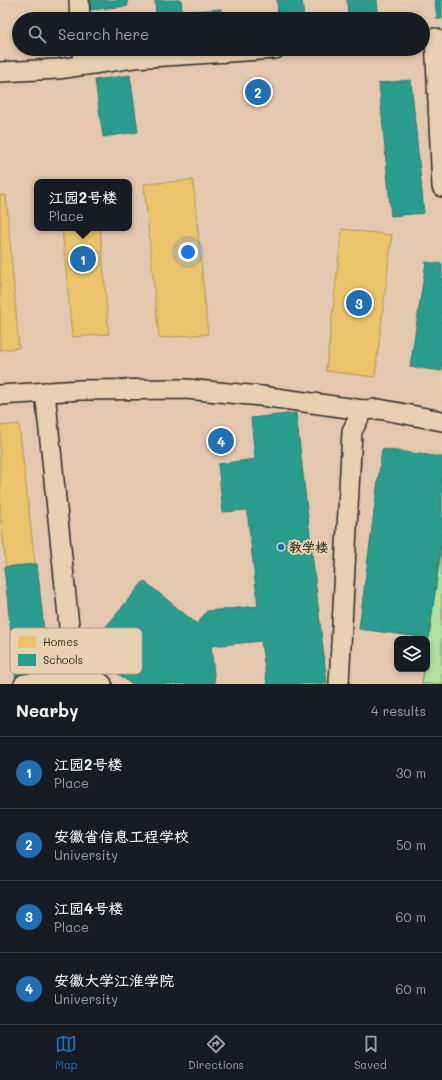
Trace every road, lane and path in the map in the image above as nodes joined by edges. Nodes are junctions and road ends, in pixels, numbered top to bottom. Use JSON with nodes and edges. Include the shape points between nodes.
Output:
{"nodes":[{"id":1,"x":79,"y":0,"type":"edge"},
{"id":2,"x":80,"y":12,"type":"edge"},
{"id":3,"x":433,"y":39,"type":"edge"},
{"id":4,"x":165,"y":56,"type":"edge"},
{"id":5,"x":83,"y":57,"type":"edge"},
{"id":6,"x":0,"y":72,"type":"edge"},
{"id":7,"x":442,"y":186,"type":"edge"},
{"id":8,"x":45,"y":392,"type":"junction"},
{"id":9,"x":0,"y":395,"type":"edge"},
{"id":10,"x":364,"y":410,"type":"junction"},
{"id":11,"x":442,"y":421,"type":"edge"},
{"id":12,"x":69,"y":628,"type":"edge"},
{"id":13,"x":75,"y":681,"type":"edge"},
{"id":14,"x":24,"y":684,"type":"edge"},
{"id":15,"x":102,"y":684,"type":"edge"},
{"id":16,"x":339,"y":684,"type":"edge"}],
"edges":[{"from":1,"to":2,"type":"street"},
{"from":3,"to":7,"type":"street"},
{"from":4,"to":5,"type":"street"},
{"from":5,"to":6,"type":"street","via":[[58,69]]},
{"from":8,"to":9,"type":"street"},
{"from":8,"to":10,"type":"street","via":[[186,389]]},
{"from":8,"to":12,"type":"street"},
{"from":10,"to":11,"type":"street","via":[[379,409]]},
{"from":10,"to":16,"type":"street","via":[[352,431]]},
{"from":13,"to":14,"type":"street"},
{"from":13,"to":15,"type":"street","via":[[92,677]]}]}
